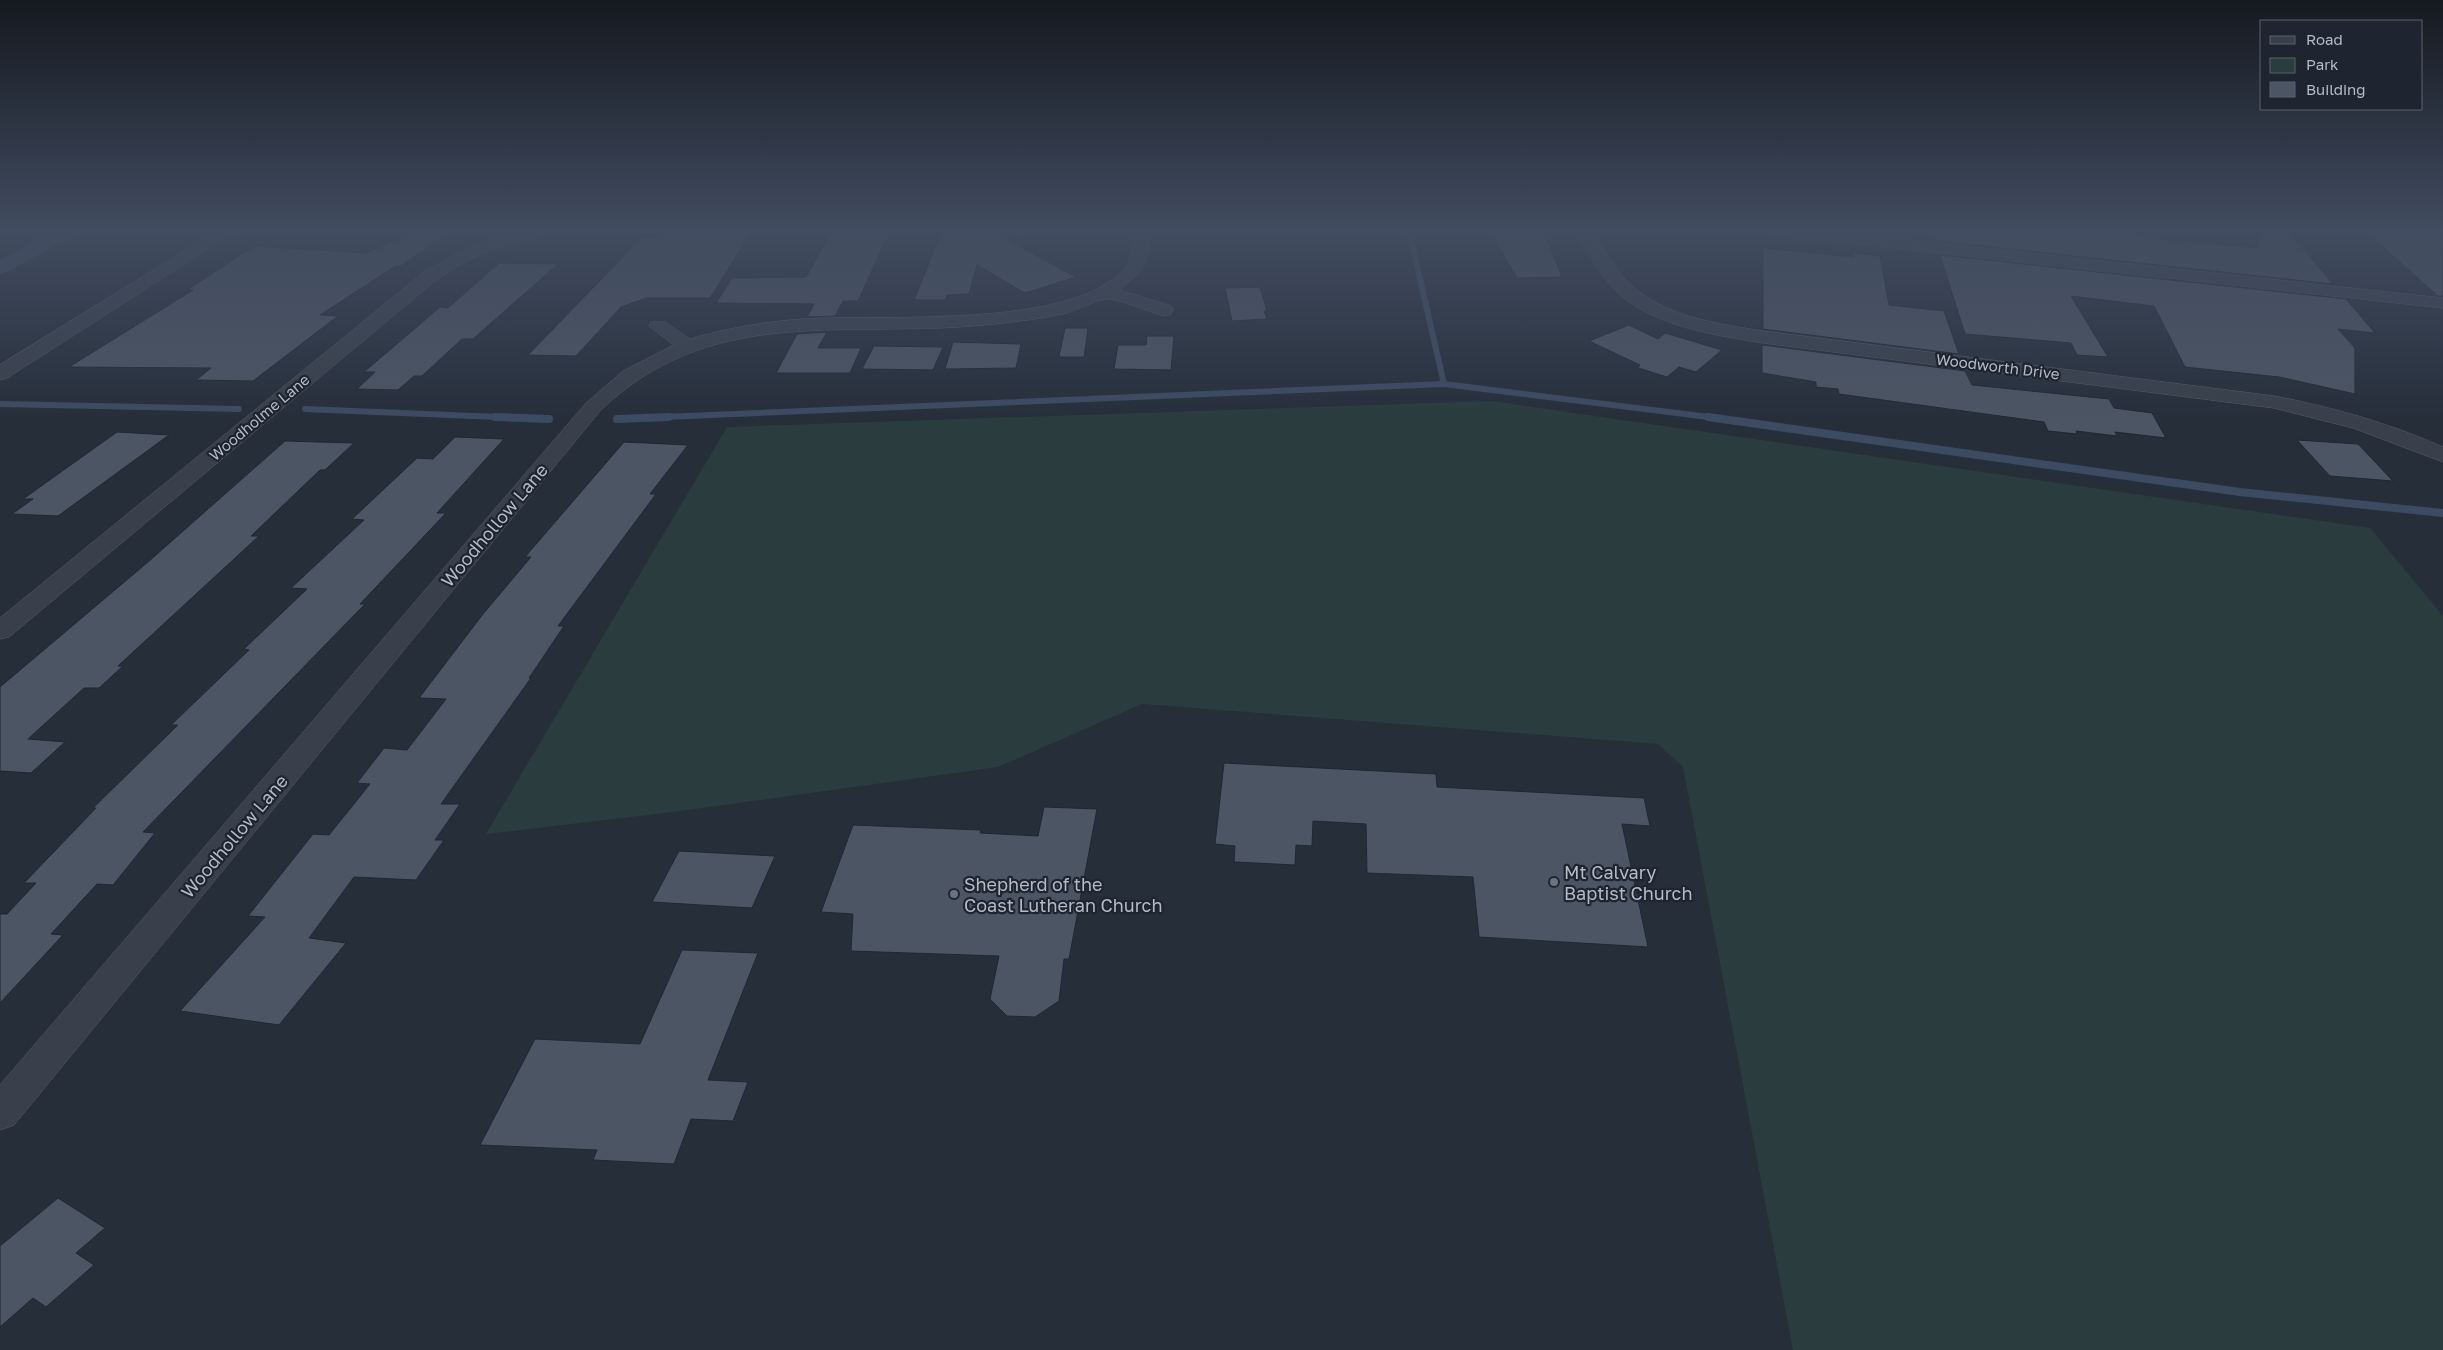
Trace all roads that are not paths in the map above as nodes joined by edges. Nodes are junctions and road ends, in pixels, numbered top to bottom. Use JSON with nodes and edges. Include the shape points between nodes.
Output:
{"nodes":[{"id":1,"x":127,"y":294,"type":"edge"},
{"id":2,"x":408,"y":294,"type":"edge"},
{"id":3,"x":1100,"y":294,"type":"edge"},
{"id":4,"x":1112,"y":294,"type":"edge"},
{"id":5,"x":1631,"y":294,"type":"edge"},
{"id":6,"x":2360,"y":294,"type":"edge"},
{"id":7,"x":2443,"y":303,"type":"edge"},
{"id":8,"x":1164,"y":310,"type":"dead end"},
{"id":9,"x":658,"y":326,"type":"dead end"},
{"id":10,"x":688,"y":346,"type":"junction"},
{"id":11,"x":0,"y":358,"type":"edge"},
{"id":12,"x":22,"y":360,"type":"junction"},
{"id":13,"x":0,"y":374,"type":"edge"},
{"id":14,"x":2443,"y":455,"type":"edge"},
{"id":15,"x":0,"y":631,"type":"edge"},
{"id":16,"x":0,"y":1113,"type":"edge"}],
"edges":[{"from":1,"to":12,"type":"street"},
{"from":2,"to":15,"type":"street","name":"Woodholme Lane"},
{"from":3,"to":10,"type":"street","name":"Woodhollow Lane","via":[[1062,308],[1008,318],[779,326],[734,333]]},
{"from":4,"to":8,"type":"street"},
{"from":5,"to":14,"type":"street","name":"Woodworth Drive","via":[[1666,312],[1713,327],[1763,337],[2284,404],[2378,428]]},
{"from":6,"to":7,"type":"street"},
{"from":9,"to":10,"type":"street"},
{"from":10,"to":16,"type":"street","name":"Woodhollow Lane","via":[[630,374],[598,401]]},
{"from":11,"to":12,"type":"street"},
{"from":12,"to":13,"type":"street"}]}
